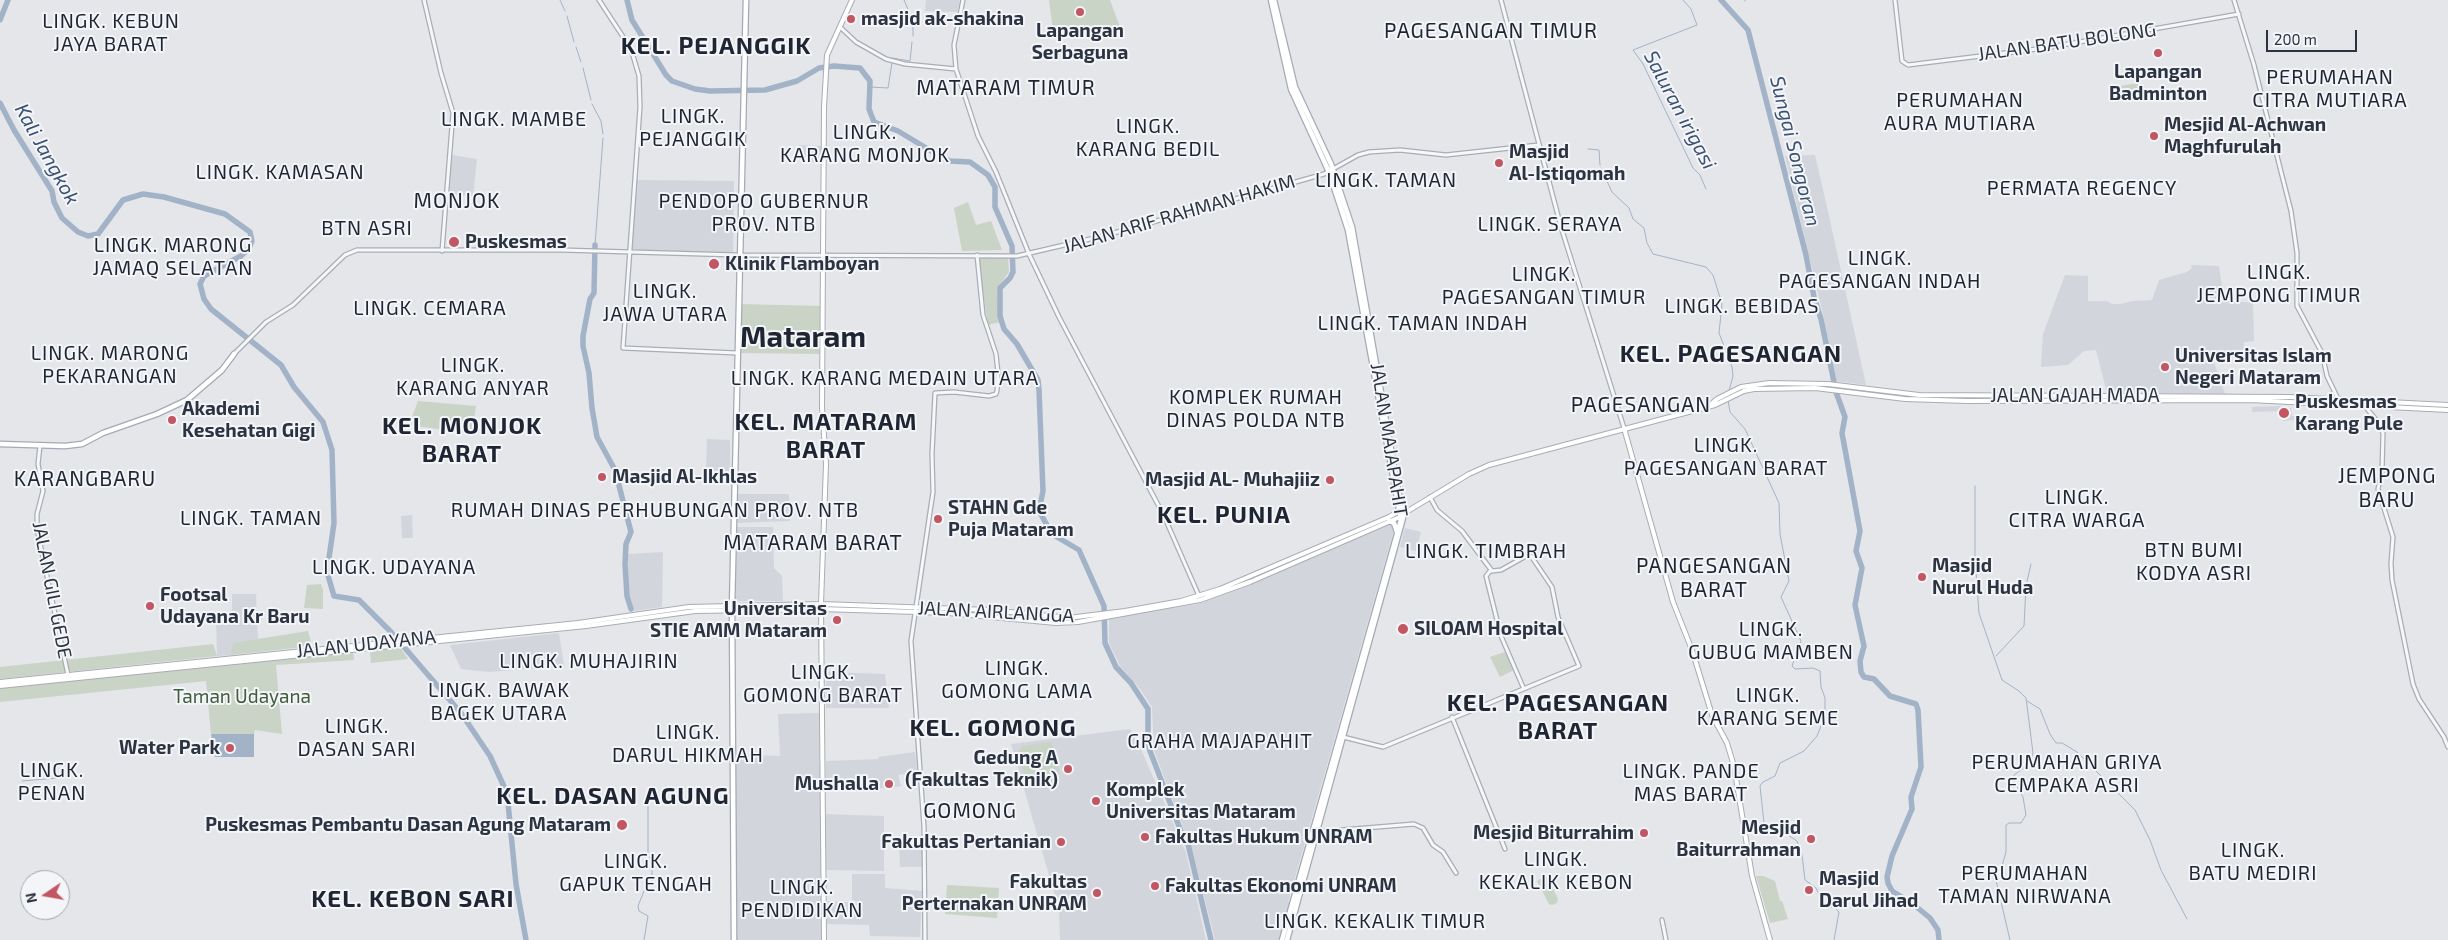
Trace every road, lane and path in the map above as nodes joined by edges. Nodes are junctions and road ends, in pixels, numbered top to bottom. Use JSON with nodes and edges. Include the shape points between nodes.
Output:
{"nodes":[{"id":1,"x":424,"y":0,"type":"edge"},
{"id":2,"x":599,"y":0,"type":"edge"},
{"id":3,"x":746,"y":0,"type":"edge"},
{"id":4,"x":852,"y":0,"type":"edge"},
{"id":5,"x":963,"y":0,"type":"edge"},
{"id":6,"x":1272,"y":0,"type":"edge"},
{"id":7,"x":1500,"y":0,"type":"edge"},
{"id":8,"x":1895,"y":0,"type":"edge"},
{"id":9,"x":2234,"y":0,"type":"edge"},
{"id":10,"x":2239,"y":14,"type":"junction"},
{"id":11,"x":841,"y":28,"type":"junction"},
{"id":12,"x":956,"y":69,"type":"junction"},
{"id":13,"x":1538,"y":145,"type":"junction"},
{"id":14,"x":1331,"y":171,"type":"junction"},
{"id":15,"x":442,"y":251,"type":"junction"},
{"id":16,"x":629,"y":252,"type":"junction"},
{"id":17,"x":822,"y":254,"type":"junction"},
{"id":18,"x":1029,"y":254,"type":"junction"},
{"id":19,"x":739,"y":255,"type":"junction"},
{"id":20,"x":977,"y":255,"type":"junction"},
{"id":21,"x":737,"y":353,"type":"junction"},
{"id":22,"x":234,"y":354,"type":"joint"},
{"id":23,"x":1769,"y":383,"type":"junction"},
{"id":24,"x":1768,"y":388,"type":"junction"},
{"id":25,"x":1905,"y":396,"type":"junction"},
{"id":26,"x":2338,"y":399,"type":"junction"},
{"id":27,"x":2318,"y":400,"type":"junction"},
{"id":28,"x":2380,"y":403,"type":"junction"},
{"id":29,"x":2363,"y":404,"type":"junction"},
{"id":30,"x":2448,"y":405,"type":"edge"},
{"id":31,"x":1709,"y":406,"type":"junction"},
{"id":32,"x":2448,"y":410,"type":"edge"},
{"id":33,"x":1624,"y":428,"type":"junction"},
{"id":34,"x":0,"y":444,"type":"edge"},
{"id":35,"x":40,"y":446,"type":"junction"},
{"id":36,"x":1430,"y":497,"type":"junction"},
{"id":37,"x":1400,"y":513,"type":"junction"},
{"id":38,"x":1390,"y":519,"type":"junction"},
{"id":39,"x":1397,"y":533,"type":"junction"},
{"id":40,"x":1491,"y":570,"type":"junction"},
{"id":41,"x":1200,"y":598,"type":"junction"},
{"id":42,"x":821,"y":607,"type":"junction"},
{"id":43,"x":732,"y":609,"type":"junction"},
{"id":44,"x":915,"y":610,"type":"junction"},
{"id":45,"x":1366,"y":647,"type":"junction"},
{"id":46,"x":1364,"y":655,"type":"junction"},
{"id":47,"x":189,"y":665,"type":"junction"},
{"id":48,"x":68,"y":675,"type":"junction"},
{"id":49,"x":29,"y":681,"type":"junction"},
{"id":50,"x":0,"y":684,"type":"edge"},
{"id":51,"x":1523,"y":687,"type":"junction"},
{"id":52,"x":1452,"y":717,"type":"junction"},
{"id":53,"x":1343,"y":737,"type":"junction"},
{"id":54,"x":2448,"y":747,"type":"edge"},
{"id":55,"x":1335,"y":760,"type":"junction"},
{"id":56,"x":1317,"y":832,"type":"junction"},
{"id":57,"x":1505,"y":849,"type":"dead end"},
{"id":58,"x":1456,"y":874,"type":"dead end"},
{"id":59,"x":1662,"y":920,"type":"dead end"},
{"id":60,"x":1285,"y":939,"type":"edge"},
{"id":61,"x":734,"y":940,"type":"edge"},
{"id":62,"x":824,"y":940,"type":"edge"},
{"id":63,"x":925,"y":940,"type":"edge"},
{"id":64,"x":1666,"y":940,"type":"edge"},
{"id":65,"x":1770,"y":940,"type":"edge"}],
"edges":[{"from":1,"to":15,"type":"street","via":[[453,112]]},
{"from":2,"to":16,"type":"street","via":[[634,56],[639,76],[640,108]]},
{"from":3,"to":19,"type":"main road"},
{"from":4,"to":11,"type":"main road"},
{"from":5,"to":12,"type":"street","via":[[954,45]]},
{"from":6,"to":14,"type":"main road","via":[[1291,89]]},
{"from":7,"to":13,"type":"street"},
{"from":8,"to":10,"type":"street","name":"JALAN BATU BOLONG","via":[[1901,56],[1905,65],[2046,48]]},
{"from":9,"to":10,"type":"street"},
{"from":10,"to":26,"type":"street","via":[[2292,217],[2297,253],[2297,306],[2322,353],[2327,376]]},
{"from":11,"to":12,"type":"street","via":[[856,42],[886,59]]},
{"from":11,"to":17,"type":"main road","via":[[827,59]]},
{"from":12,"to":18,"type":"street","via":[[978,136]]},
{"from":13,"to":14,"type":"street","name":"JALAN ARIF RAHMAN HAKIM","via":[[1446,155],[1400,150],[1369,152]]},
{"from":13,"to":33,"type":"street"},
{"from":14,"to":18,"type":"street","name":"JALAN ARIF RAHMAN HAKIM"},
{"from":14,"to":37,"type":"main road","via":[[1348,230],[1374,358]]},
{"from":15,"to":16,"type":"street","name":"JALAN ARIF RAHMAN HAKIM"},
{"from":15,"to":22,"type":"street","name":"JALAN ARIF RAHMAN HAKIM","via":[[350,252],[292,305],[263,325]]},
{"from":16,"to":19,"type":"street","name":"JALAN ARIF RAHMAN HAKIM"},
{"from":16,"to":21,"type":"street","via":[[623,348]]},
{"from":17,"to":19,"type":"street","name":"JALAN ARIF RAHMAN HAKIM"},
{"from":17,"to":20,"type":"street","name":"JALAN ARIF RAHMAN HAKIM"},
{"from":17,"to":42,"type":"main road","via":[[822,408],[826,464]]},
{"from":18,"to":20,"type":"street","name":"JALAN ARIF RAHMAN HAKIM"},
{"from":18,"to":41,"type":"street","via":[[1092,383],[1164,516]]},
{"from":19,"to":21,"type":"main road"},
{"from":20,"to":44,"type":"street","via":[[983,315],[996,354],[997,391],[989,396],[935,393],[933,489]]},
{"from":21,"to":43,"type":"main road"},
{"from":22,"to":35,"type":"main road","via":[[195,395],[158,414],[78,445]]},
{"from":23,"to":24,"type":"main road"},
{"from":23,"to":25,"type":"main road","name":"JALAN GAJAH MADA","via":[[1828,384]]},
{"from":23,"to":31,"type":"main road","name":"JALAN GAJAH MADA","via":[[1747,385]]},
{"from":24,"to":25,"type":"main road","name":"JALAN GAJAH MADA"},
{"from":24,"to":31,"type":"main road","name":"JALAN GAJAH MADA","via":[[1744,391],[1724,403]]},
{"from":25,"to":27,"type":"main road","name":"JALAN GAJAH MADA"},
{"from":26,"to":27,"type":"main road","name":"JALAN GAJAH MADA"},
{"from":26,"to":28,"type":"main road","name":"JALAN GAJAH MADA"},
{"from":27,"to":29,"type":"main road","name":"JALAN GAJAH MADA"},
{"from":28,"to":29,"type":"main road","name":"JALAN GAJAH MADA"},
{"from":28,"to":30,"type":"main road","name":"JALAN GAJAH MADA"},
{"from":28,"to":32,"type":"main road","name":"JALAN GAJAH MADA"},
{"from":29,"to":54,"type":"street","via":[[2383,433],[2382,475],[2378,489],[2393,537],[2391,574],[2414,688]]},
{"from":31,"to":33,"type":"main road","name":"JALAN GAJAH MADA"},
{"from":33,"to":36,"type":"main road","name":"JALAN GAJAH MADA","via":[[1489,465]]},
{"from":33,"to":65,"type":"main road","via":[[1671,595],[1712,715],[1734,766],[1752,876]]},
{"from":34,"to":35,"type":"main road"},
{"from":35,"to":48,"type":"street","name":"JALAN GILI GEDE","via":[[38,466],[43,491],[36,529]]},
{"from":36,"to":37,"type":"main road","name":"JALAN GAJAH MADA"},
{"from":36,"to":40,"type":"street","via":[[1437,510],[1462,531]]},
{"from":37,"to":38,"type":"main road"},
{"from":37,"to":38,"type":"main road","name":"JALAN AIRLANGGA"},
{"from":37,"to":39,"type":"main road","name":"JALAN MAJAPAHIT"},
{"from":37,"to":45,"type":"main road","name":"JALAN MAJAPAHIT","via":[[1403,524]]},
{"from":38,"to":39,"type":"main road"},
{"from":38,"to":41,"type":"main road","name":"JALAN AIRLANGGA"},
{"from":39,"to":45,"type":"main road","name":"JALAN MAJAPAHIT"},
{"from":40,"to":51,"type":"street","via":[[1486,574],[1501,636]]},
{"from":40,"to":51,"type":"street","via":[[1501,570],[1526,556],[1533,558],[1552,587],[1558,617],[1579,666]]},
{"from":41,"to":44,"type":"main road","name":"JALAN AIRLANGGA","via":[[1095,617],[990,610]]},
{"from":42,"to":43,"type":"main road","name":"JALAN AIRLANGGA"},
{"from":42,"to":44,"type":"main road","name":"JALAN AIRLANGGA"},
{"from":42,"to":62,"type":"main road"},
{"from":43,"to":47,"type":"main road","name":"JALAN UDAYANA","via":[[689,607],[633,617],[470,636]]},
{"from":43,"to":61,"type":"main road"},
{"from":44,"to":63,"type":"street","via":[[910,653],[924,827]]},
{"from":45,"to":46,"type":"main road","name":"JALAN MAJAPAHIT"},
{"from":46,"to":53,"type":"main road","name":"JALAN MAJAPAHIT"},
{"from":46,"to":55,"type":"main road","name":"JALAN MAJAPAHIT"},
{"from":47,"to":48,"type":"main road","name":"JALAN UDAYANA"},
{"from":47,"to":49,"type":"main road","name":"JALAN UDAYANA"},
{"from":48,"to":49,"type":"main road","name":"JALAN UDAYANA"},
{"from":49,"to":50,"type":"main road","name":"JALAN UDAYANA"},
{"from":51,"to":52,"type":"street"},
{"from":52,"to":53,"type":"street","via":[[1383,746]]},
{"from":52,"to":57,"type":"street"},
{"from":53,"to":55,"type":"main road","name":"JALAN MAJAPAHIT"},
{"from":55,"to":56,"type":"main road","name":"JALAN MAJAPAHIT"},
{"from":55,"to":60,"type":"main road","name":"JALAN MAJAPAHIT"},
{"from":56,"to":58,"type":"street","via":[[1414,824],[1424,828]]},
{"from":56,"to":60,"type":"main road","name":"JALAN MAJAPAHIT"},
{"from":59,"to":64,"type":"street"}]}
